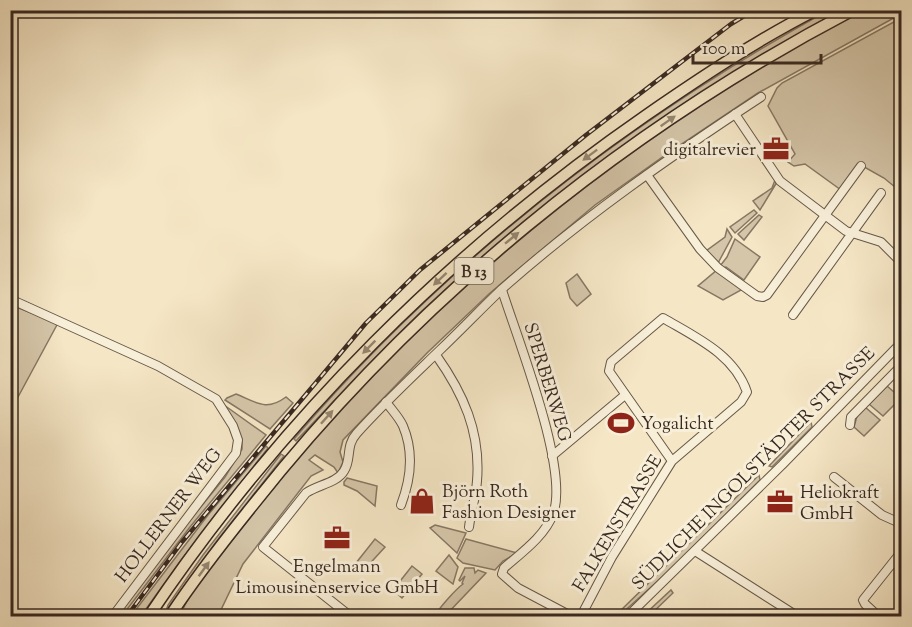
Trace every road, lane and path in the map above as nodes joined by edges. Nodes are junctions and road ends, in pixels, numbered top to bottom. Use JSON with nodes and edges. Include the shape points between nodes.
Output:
{"nodes":[{"id":1,"x":816,"y":10,"type":"edge"},
{"id":2,"x":853,"y":10,"type":"edge"},
{"id":3,"x":761,"y":97,"type":"dead end"},
{"id":4,"x":735,"y":114,"type":"junction"},
{"id":5,"x":861,"y":166,"type":"dead end"},
{"id":6,"x":647,"y":176,"type":"junction"},
{"id":7,"x":881,"y":193,"type":"dead end"},
{"id":8,"x":825,"y":215,"type":"junction"},
{"id":9,"x":852,"y":233,"type":"junction"},
{"id":10,"x":902,"y":263,"type":"edge"},
{"id":11,"x":502,"y":290,"type":"junction"},
{"id":12,"x":10,"y":299,"type":"edge"},
{"id":13,"x":793,"y":315,"type":"dead end"},
{"id":14,"x":902,"y":342,"type":"edge"},
{"id":15,"x":436,"y":355,"type":"junction"},
{"id":16,"x":902,"y":365,"type":"edge"},
{"id":17,"x":625,"y":395,"type":"junction"},
{"id":18,"x":386,"y":402,"type":"junction"},
{"id":19,"x":850,"y":425,"type":"dead end"},
{"id":20,"x":552,"y":456,"type":"junction"},
{"id":21,"x":672,"y":461,"type":"junction"},
{"id":22,"x":834,"y":477,"type":"dead end"},
{"id":23,"x":401,"y":505,"type":"dead end"},
{"id":24,"x":902,"y":524,"type":"edge"},
{"id":25,"x":469,"y":527,"type":"dead end"},
{"id":26,"x":695,"y":551,"type":"junction"},
{"id":27,"x":902,"y":551,"type":"edge"},
{"id":28,"x":155,"y":615,"type":"edge"},
{"id":29,"x":113,"y":616,"type":"edge"},
{"id":30,"x":170,"y":616,"type":"edge"},
{"id":31,"x":350,"y":616,"type":"edge"},
{"id":32,"x":571,"y":616,"type":"edge"},
{"id":33,"x":581,"y":616,"type":"edge"},
{"id":34,"x":628,"y":616,"type":"edge"},
{"id":35,"x":797,"y":616,"type":"edge"},
{"id":36,"x":878,"y":616,"type":"edge"}],
"edges":[{"from":1,"to":28,"type":"main road","number":"B 13","one_way":true,"via":[[730,60],[610,140],[535,197],[443,276],[345,372],[263,464],[186,562]]},
{"from":30,"to":2,"type":"main road","number":"B 13","one_way":true,"via":[[285,464],[400,341],[470,274],[557,202],[682,111]]},
{"from":3,"to":4,"type":"street"},
{"from":4,"to":6,"type":"street"},
{"from":4,"to":8,"type":"street","via":[[780,181]]},
{"from":5,"to":8,"type":"street"},
{"from":6,"to":8,"type":"street","via":[[700,249],[718,268],[759,297],[767,295]]},
{"from":6,"to":11,"type":"street","via":[[574,229]]},
{"from":7,"to":9,"type":"street"},
{"from":8,"to":9,"type":"street"},
{"from":9,"to":10,"type":"street","via":[[880,242]]},
{"from":9,"to":13,"type":"street"},
{"from":11,"to":15,"type":"street"},
{"from":11,"to":20,"type":"street","name":"SPERBERWEG"},
{"from":12,"to":29,"type":"street","name":"HOLLERNER WEG","via":[[158,366],[216,399],[238,440],[236,453]]},
{"from":14,"to":26,"type":"street","name":"SÜDLICHE INGOLSTÄDTER STRASSE"},
{"from":15,"to":18,"type":"street"},
{"from":15,"to":25,"type":"street","via":[[458,389],[472,423],[478,462]]},
{"from":16,"to":19,"type":"street","via":[[851,417]]},
{"from":17,"to":20,"type":"street"},
{"from":17,"to":21,"type":"street"},
{"from":17,"to":21,"type":"street","name":"FALKENSTRASSE","via":[[609,366],[663,318],[722,354],[745,386],[747,392],[741,402]]},
{"from":18,"to":23,"type":"street","via":[[402,425],[410,457],[411,472]]},
{"from":18,"to":31,"type":"street","via":[[354,436],[348,446],[345,470],[337,479],[306,493],[263,547]]},
{"from":20,"to":32,"type":"street","name":"SPERBERWEG","via":[[557,493],[552,517],[502,574],[518,588]]},
{"from":21,"to":33,"type":"street","name":"FALKENSTRASSE","via":[[612,557]]},
{"from":22,"to":24,"type":"street","via":[[882,515]]},
{"from":26,"to":34,"type":"street","name":"SÜDLICHE INGOLSTÄDTER STRASSE"},
{"from":26,"to":35,"type":"street"},
{"from":27,"to":36,"type":"street","via":[[863,600]]}]}
